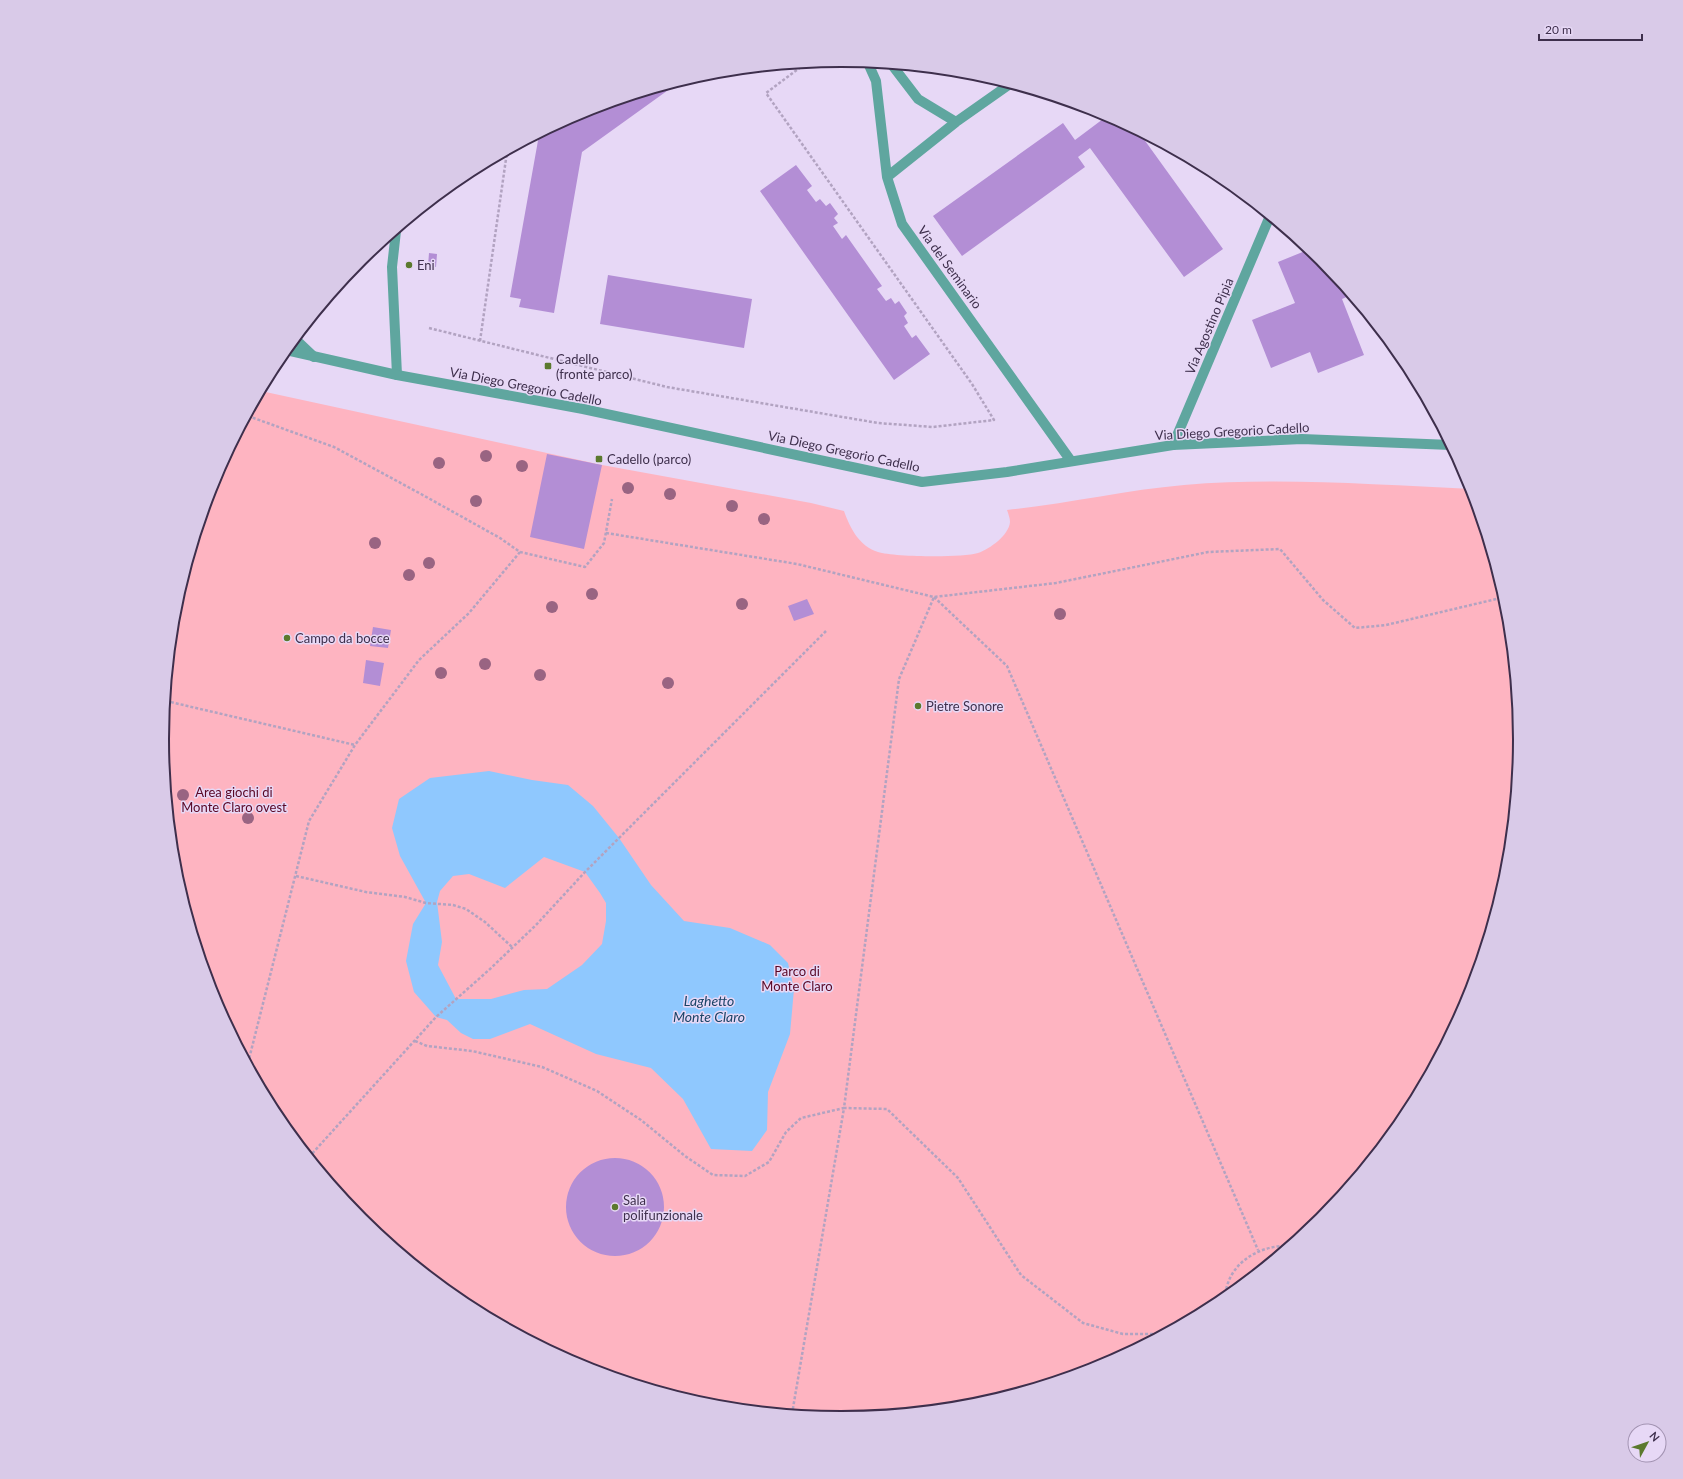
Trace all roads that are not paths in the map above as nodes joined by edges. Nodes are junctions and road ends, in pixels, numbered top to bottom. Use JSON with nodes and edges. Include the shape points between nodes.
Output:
{"nodes":[{"id":1,"x":870,"y":68,"type":"edge"},
{"id":2,"x":895,"y":69,"type":"edge"},
{"id":3,"x":1005,"y":87,"type":"edge"},
{"id":4,"x":956,"y":122,"type":"junction"},
{"id":5,"x":888,"y":177,"type":"junction"},
{"id":6,"x":1268,"y":220,"type":"edge"},
{"id":7,"x":395,"y":237,"type":"edge"},
{"id":8,"x":299,"y":343,"type":"edge"},
{"id":9,"x":293,"y":351,"type":"edge"},
{"id":10,"x":314,"y":356,"type":"junction"},
{"id":11,"x":397,"y":375,"type":"junction"},
{"id":12,"x":1173,"y":445,"type":"junction"},
{"id":13,"x":1446,"y":445,"type":"edge"},
{"id":14,"x":1071,"y":462,"type":"junction"}],
"edges":[{"from":1,"to":5,"type":"street","name":"Via del Seminario","via":[[876,81]]},
{"from":2,"to":4,"type":"street","via":[[918,99]]},
{"from":3,"to":4,"type":"street"},
{"from":4,"to":5,"type":"street"},
{"from":5,"to":14,"type":"street","name":"Via del Seminario","via":[[902,224]]},
{"from":6,"to":12,"type":"street","name":"Via Agostino Pipia"},
{"from":7,"to":11,"type":"street","via":[[392,267]]},
{"from":8,"to":10,"type":"street"},
{"from":9,"to":10,"type":"street","name":"Via Diego Gregorio Cadello"},
{"from":10,"to":11,"type":"street","name":"Via Diego Gregorio Cadello"},
{"from":11,"to":14,"type":"street","name":"Via Diego Gregorio Cadello","via":[[583,409],[922,482]]},
{"from":12,"to":13,"type":"street","name":"Via Diego Gregorio Cadello","via":[[1302,439]]},
{"from":12,"to":14,"type":"street","name":"Via Diego Gregorio Cadello"}]}
